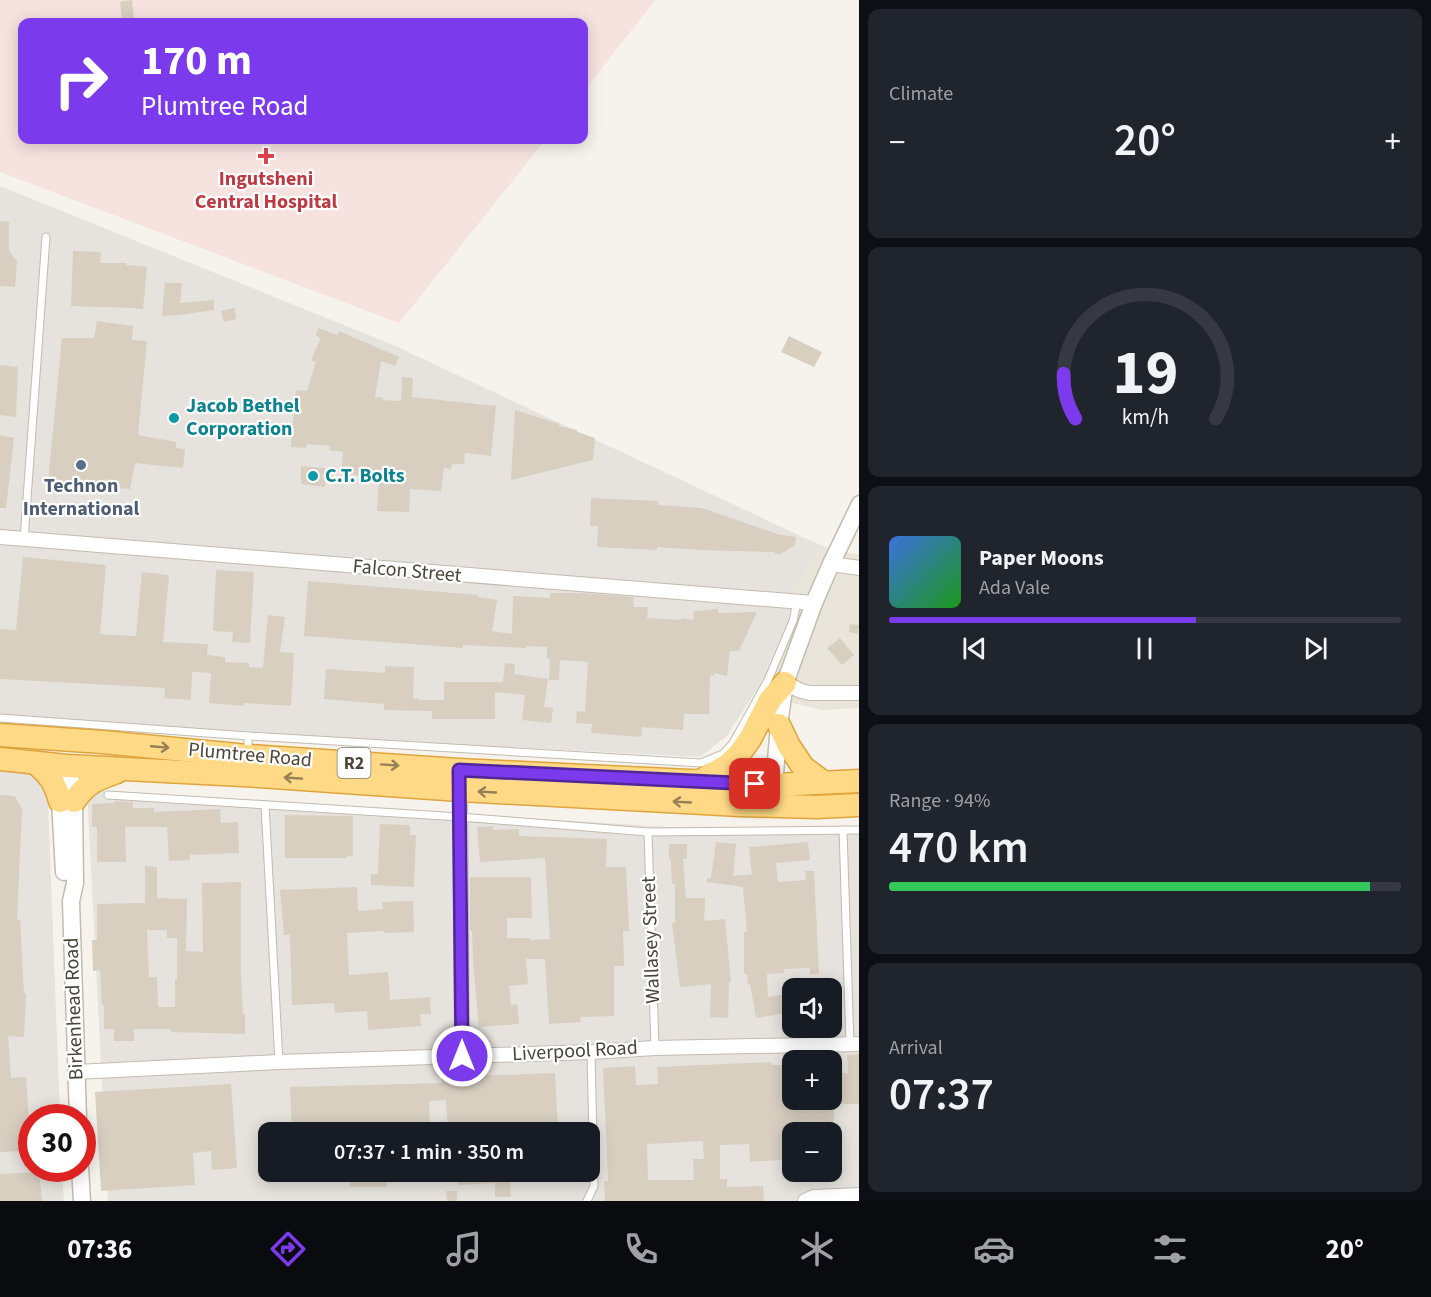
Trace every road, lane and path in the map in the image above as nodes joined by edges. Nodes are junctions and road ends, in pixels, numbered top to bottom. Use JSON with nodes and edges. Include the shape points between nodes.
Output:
{"nodes":[{"id":1,"x":46,"y":237,"type":"dead end"},
{"id":2,"x":859,"y":506,"type":"edge"},
{"id":3,"x":0,"y":537,"type":"edge"},
{"id":4,"x":24,"y":540,"type":"junction"},
{"id":5,"x":831,"y":564,"type":"junction"},
{"id":6,"x":859,"y":568,"type":"edge"},
{"id":7,"x":806,"y":603,"type":"junction"},
{"id":8,"x":785,"y":683,"type":"junction"},
{"id":9,"x":859,"y":693,"type":"edge"},
{"id":10,"x":0,"y":718,"type":"edge"},
{"id":11,"x":779,"y":725,"type":"junction"},
{"id":12,"x":0,"y":735,"type":"edge"},
{"id":13,"x":30,"y":736,"type":"junction"},
{"id":14,"x":102,"y":742,"type":"junction"},
{"id":15,"x":248,"y":746,"type":"junction"},
{"id":16,"x":0,"y":759,"type":"edge"},
{"id":17,"x":35,"y":763,"type":"junction"},
{"id":18,"x":67,"y":766,"type":"junction"},
{"id":19,"x":124,"y":770,"type":"junction"},
{"id":20,"x":460,"y":780,"type":"junction"},
{"id":21,"x":698,"y":781,"type":"junction"},
{"id":22,"x":859,"y":781,"type":"edge"},
{"id":23,"x":823,"y":782,"type":"junction"},
{"id":24,"x":774,"y":785,"type":"junction"},
{"id":25,"x":108,"y":795,"type":"dead end"},
{"id":26,"x":67,"y":801,"type":"junction"},
{"id":27,"x":265,"y":805,"type":"junction"},
{"id":28,"x":740,"y":805,"type":"junction"},
{"id":29,"x":859,"y":806,"type":"edge"},
{"id":30,"x":816,"y":807,"type":"junction"},
{"id":31,"x":460,"y":817,"type":"junction"},
{"id":32,"x":843,"y":830,"type":"junction"},
{"id":33,"x":859,"y":830,"type":"edge"},
{"id":34,"x":648,"y":832,"type":"junction"},
{"id":35,"x":855,"y":1044,"type":"edge"},
{"id":36,"x":655,"y":1047,"type":"junction"},
{"id":37,"x":591,"y":1052,"type":"junction"},
{"id":38,"x":462,"y":1056,"type":"junction"},
{"id":39,"x":279,"y":1062,"type":"junction"},
{"id":40,"x":76,"y":1072,"type":"junction"},
{"id":41,"x":77,"y":1104,"type":"edge"},
{"id":42,"x":81,"y":1182,"type":"edge"},
{"id":43,"x":859,"y":1195,"type":"edge"},
{"id":44,"x":82,"y":1201,"type":"edge"},
{"id":45,"x":587,"y":1201,"type":"edge"},
{"id":46,"x":806,"y":1201,"type":"edge"}],
"edges":[{"from":1,"to":4,"type":"lane"},
{"from":2,"to":5,"type":"street"},
{"from":3,"to":4,"type":"street","name":"Falcon Street"},
{"from":4,"to":7,"type":"street","name":"Falcon Street"},
{"from":5,"to":6,"type":"street"},
{"from":5,"to":7,"type":"street"},
{"from":7,"to":8,"type":"street"},
{"from":7,"to":15,"type":"lane","via":[[793,621],[768,680],[733,743],[723,754],[701,763]]},
{"from":8,"to":9,"type":"street","via":[[810,693]]},
{"from":8,"to":11,"type":"street"},
{"from":8,"to":21,"type":"highway","via":[[770,700],[740,753],[728,765]]},
{"from":10,"to":15,"type":"lane"},
{"from":11,"to":23,"type":"highway","via":[[803,767]]},
{"from":11,"to":24,"type":"street"},
{"from":12,"to":13,"type":"highway","name":"Plumtree Road","number":"R2"},
{"from":13,"to":14,"type":"highway","name":"Plumtree Road","number":"R2"},
{"from":13,"to":18,"type":"highway"},
{"from":14,"to":15,"type":"highway","name":"Plumtree Road","number":"R2","one_way":true},
{"from":14,"to":18,"type":"highway","via":[[77,754]]},
{"from":15,"to":20,"type":"highway","name":"Plumtree Road","number":"R2","one_way":true},
{"from":16,"to":17,"type":"highway","name":"Plumtree Road","number":"R2"},
{"from":17,"to":18,"type":"highway","name":"Plumtree Road","number":"R2"},
{"from":17,"to":26,"type":"highway"},
{"from":18,"to":19,"type":"highway","name":"Plumtree Road","number":"R2"},
{"from":18,"to":26,"type":"street","name":"Birkenhead Road","via":[[71,778]]},
{"from":20,"to":19,"type":"highway","name":"Plumtree Road","number":"R2","one_way":true},
{"from":19,"to":26,"type":"highway","via":[[92,782]]},
{"from":20,"to":21,"type":"highway","name":"Plumtree Road","number":"R2"},
{"from":28,"to":20,"type":"highway","name":"Plumtree Road","number":"R2","one_way":true},
{"from":20,"to":31,"type":"street"},
{"from":21,"to":24,"type":"highway","name":"Plumtree Road","number":"R2"},
{"from":22,"to":23,"type":"highway","name":"Plumtree Road","number":"R2"},
{"from":23,"to":24,"type":"highway","name":"Plumtree Road","number":"R2"},
{"from":24,"to":28,"type":"highway","via":[[759,798]]},
{"from":24,"to":30,"type":"highway","via":[[788,796]]},
{"from":25,"to":27,"type":"lane"},
{"from":26,"to":40,"type":"street","name":"Birkenhead Road","via":[[64,881],[71,901]]},
{"from":27,"to":31,"type":"lane"},
{"from":27,"to":39,"type":"lane"},
{"from":28,"to":30,"type":"highway","name":"Plumtree Road","number":"R2"},
{"from":29,"to":30,"type":"highway","name":"Plumtree Road","number":"R2"},
{"from":31,"to":34,"type":"lane"},
{"from":31,"to":38,"type":"street"},
{"from":32,"to":33,"type":"lane"},
{"from":32,"to":34,"type":"lane"},
{"from":32,"to":35,"type":"lane"},
{"from":34,"to":36,"type":"lane","name":"Wallasey Street"},
{"from":35,"to":36,"type":"street","name":"Liverpool Road"},
{"from":36,"to":37,"type":"street","name":"Liverpool Road"},
{"from":37,"to":38,"type":"street","name":"Liverpool Road"},
{"from":37,"to":45,"type":"lane","via":[[594,1186]]},
{"from":38,"to":39,"type":"street","name":"Liverpool Road"},
{"from":39,"to":40,"type":"street","name":"Liverpool Road"},
{"from":40,"to":41,"type":"street","name":"Birkenhead Road"},
{"from":42,"to":44,"type":"street"},
{"from":43,"to":46,"type":"street","via":[[814,1197]]}]}
